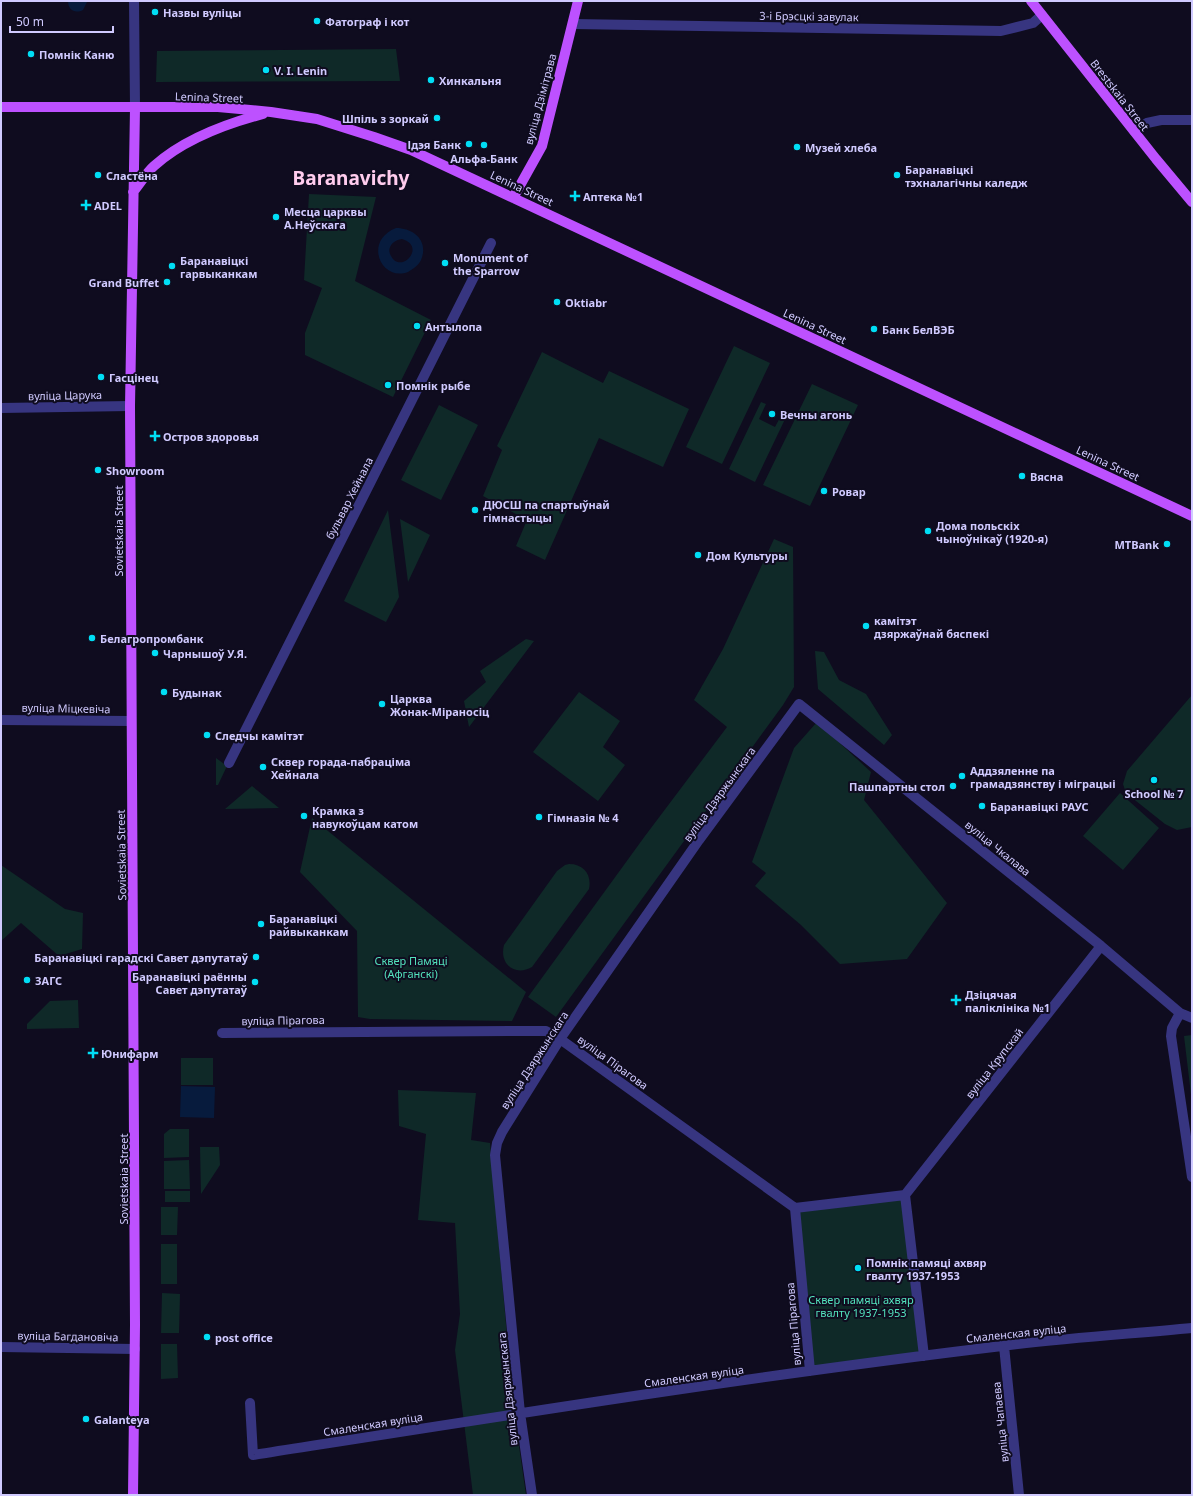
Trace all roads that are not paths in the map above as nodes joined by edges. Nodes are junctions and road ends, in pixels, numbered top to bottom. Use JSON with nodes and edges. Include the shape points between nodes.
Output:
{"nodes":[{"id":1,"x":134,"y":1,"type":"edge"},
{"id":2,"x":578,"y":1,"type":"edge"},
{"id":3,"x":1031,"y":1,"type":"edge"},
{"id":4,"x":1042,"y":15,"type":"junction"},
{"id":5,"x":573,"y":24,"type":"junction"},
{"id":6,"x":1,"y":107,"type":"edge"},
{"id":7,"x":135,"y":108,"type":"junction"},
{"id":8,"x":271,"y":112,"type":"junction"},
{"id":9,"x":1192,"y":120,"type":"edge"},
{"id":10,"x":1134,"y":131,"type":"junction"},
{"id":11,"x":133,"y":192,"type":"junction"},
{"id":12,"x":514,"y":198,"type":"junction"},
{"id":13,"x":1192,"y":202,"type":"edge"},
{"id":14,"x":491,"y":243,"type":"dead end"},
{"id":15,"x":130,"y":406,"type":"junction"},
{"id":16,"x":1,"y":408,"type":"edge"},
{"id":17,"x":1192,"y":516,"type":"edge"},
{"id":18,"x":799,"y":704,"type":"joint"},
{"id":19,"x":1,"y":720,"type":"edge"},
{"id":20,"x":131,"y":721,"type":"junction"},
{"id":21,"x":229,"y":763,"type":"dead end"},
{"id":22,"x":1101,"y":946,"type":"junction"},
{"id":23,"x":1180,"y":1013,"type":"junction"},
{"id":24,"x":1192,"y":1018,"type":"edge"},
{"id":25,"x":222,"y":1033,"type":"dead end"},
{"id":26,"x":560,"y":1039,"type":"junction"},
{"id":27,"x":1192,"y":1177,"type":"edge"},
{"id":28,"x":905,"y":1195,"type":"junction"},
{"id":29,"x":795,"y":1208,"type":"junction"},
{"id":30,"x":1192,"y":1328,"type":"edge"},
{"id":31,"x":1004,"y":1346,"type":"junction"},
{"id":32,"x":1,"y":1347,"type":"edge"},
{"id":33,"x":135,"y":1349,"type":"junction"},
{"id":34,"x":924,"y":1356,"type":"junction"},
{"id":35,"x":810,"y":1372,"type":"junction"},
{"id":36,"x":250,"y":1403,"type":"dead end"},
{"id":37,"x":520,"y":1413,"type":"junction"},
{"id":38,"x":133,"y":1495,"type":"edge"},
{"id":39,"x":532,"y":1495,"type":"edge"},
{"id":40,"x":1019,"y":1495,"type":"edge"}],
"edges":[{"from":1,"to":7,"type":"street"},
{"from":2,"to":5,"type":"main road","name":"вуліца Дзімітрава"},
{"from":3,"to":4,"type":"main road","name":"Brestskaia Street"},
{"from":4,"to":5,"type":"street","name":"3-і Брэсцкі завулак","via":[[1032,23],[1000,31]]},
{"from":4,"to":10,"type":"main road","name":"Brestskaia Street"},
{"from":5,"to":12,"type":"main road","name":"вуліца Дзімітрава","via":[[542,146]]},
{"from":6,"to":7,"type":"main road","name":"Lenina Street"},
{"from":7,"to":8,"type":"main road","name":"Lenina Street","via":[[218,107]]},
{"from":7,"to":11,"type":"main road"},
{"from":8,"to":11,"type":"main road","via":[[185,143],[153,167]]},
{"from":8,"to":12,"type":"main road","name":"Lenina Street","via":[[317,119],[411,150]]},
{"from":9,"to":10,"type":"street","via":[[1161,120],[1147,123]]},
{"from":10,"to":13,"type":"main road","name":"Brestskaia Street"},
{"from":11,"to":15,"type":"main road"},
{"from":12,"to":17,"type":"main road","name":"Lenina Street"},
{"from":14,"to":21,"type":"street","name":"бульвар Хейнала"},
{"from":15,"to":16,"type":"street","name":"вуліца Царука"},
{"from":15,"to":20,"type":"main road","name":"Sovietskaia Street"},
{"from":18,"to":22,"type":"street","name":"вуліца Чкалава"},
{"from":18,"to":26,"type":"street","name":"вуліца Дзяржынскага","via":[[699,840]]},
{"from":19,"to":20,"type":"street","name":"вуліца Міцкевіча"},
{"from":20,"to":33,"type":"main road","name":"Sovietskaia Street"},
{"from":22,"to":23,"type":"street","name":"вуліца Чкалава"},
{"from":22,"to":28,"type":"street","name":"вуліца Крупскай"},
{"from":23,"to":24,"type":"street","name":"вуліца Чкалава"},
{"from":23,"to":27,"type":"street","via":[[1171,1036]]},
{"from":25,"to":26,"type":"street","name":"вуліца Пірагова","via":[[546,1031]]},
{"from":26,"to":29,"type":"street","name":"вуліца Пірагова"},
{"from":26,"to":37,"type":"street","name":"вуліца Дзяржынскага","via":[[502,1132],[495,1155]]},
{"from":28,"to":29,"type":"street"},
{"from":28,"to":34,"type":"street"},
{"from":29,"to":35,"type":"street","name":"вуліца Пірагова"},
{"from":30,"to":31,"type":"street","name":"Смаленская вуліца"},
{"from":31,"to":34,"type":"street","name":"Смаленская вуліца"},
{"from":31,"to":40,"type":"street","name":"вуліца Чапаева"},
{"from":32,"to":33,"type":"street","name":"вуліца Багдановіча"},
{"from":33,"to":38,"type":"main road","name":"Sovietskaia Street"},
{"from":34,"to":35,"type":"street","name":"Смаленская вуліца"},
{"from":35,"to":37,"type":"street","name":"Смаленская вуліца"},
{"from":36,"to":37,"type":"street","name":"Смаленская вуліца","via":[[253,1455]]},
{"from":37,"to":39,"type":"street","name":"вуліца Дзяржынскага"}]}
